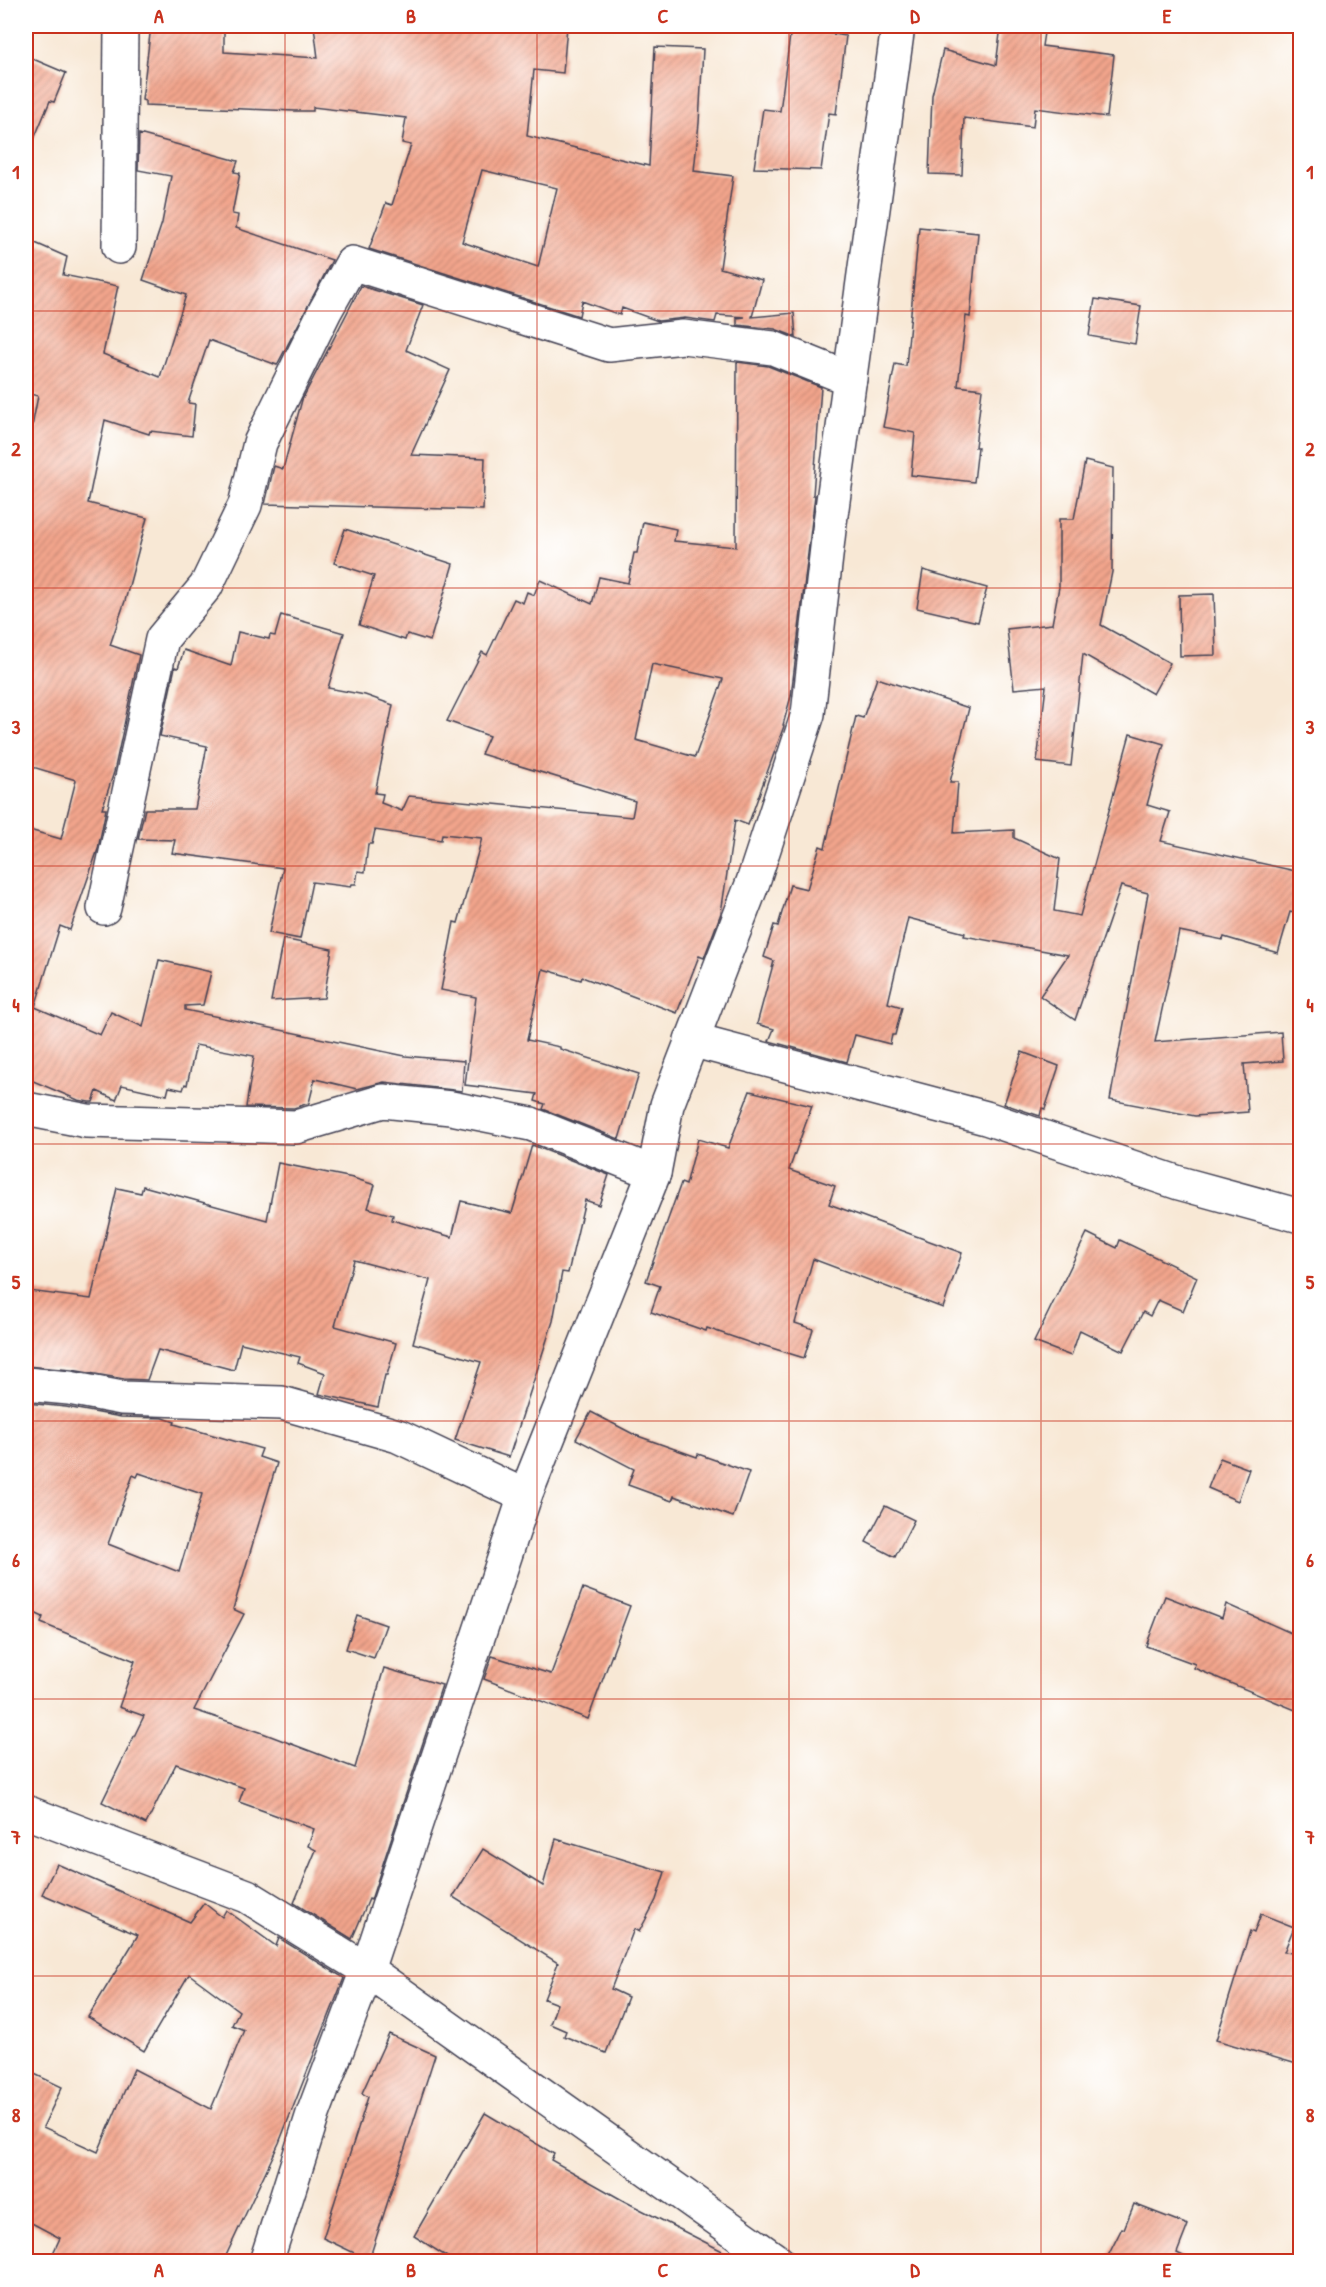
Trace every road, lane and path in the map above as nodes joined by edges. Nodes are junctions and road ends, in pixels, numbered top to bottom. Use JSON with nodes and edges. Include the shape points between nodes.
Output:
{"nodes":[{"id":1,"x":122,"y":26,"type":"edge"},
{"id":2,"x":898,"y":26,"type":"edge"},
{"id":3,"x":119,"y":247,"type":"dead end"},
{"id":4,"x":850,"y":379,"type":"junction"},
{"id":5,"x":104,"y":908,"type":"dead end"},
{"id":6,"x":691,"y":1041,"type":"junction"},
{"id":7,"x":26,"y":1109,"type":"edge"},
{"id":8,"x":654,"y":1173,"type":"junction"},
{"id":9,"x":1300,"y":1216,"type":"edge"},
{"id":10,"x":26,"y":1384,"type":"edge"},
{"id":11,"x":525,"y":1496,"type":"junction"},
{"id":12,"x":26,"y":1812,"type":"edge"},
{"id":13,"x":367,"y":1970,"type":"junction"},
{"id":14,"x":267,"y":2262,"type":"edge"},
{"id":15,"x":778,"y":2262,"type":"edge"}],
"edges":[{"from":1,"to":3,"type":"street"},
{"from":2,"to":4,"type":"street"},
{"from":4,"to":5,"type":"street","via":[[773,348],[683,336],[609,345],[352,263],[260,443],[245,505],[206,586],[162,639]]},
{"from":4,"to":6,"type":"street","via":[[808,714],[753,882]]},
{"from":6,"to":8,"type":"street","via":[[667,1105]]},
{"from":6,"to":9,"type":"street","via":[[986,1118],[1179,1183]]},
{"from":7,"to":8,"type":"street","via":[[87,1121],[297,1127],[383,1101],[450,1108],[531,1124]]},
{"from":8,"to":11,"type":"street"},
{"from":10,"to":11,"type":"street","via":[[122,1398],[282,1403],[398,1436]]},
{"from":11,"to":13,"type":"street"},
{"from":12,"to":13,"type":"street","via":[[247,1896]]},
{"from":13,"to":14,"type":"street","via":[[313,2114]]},
{"from":13,"to":15,"type":"street"}]}
